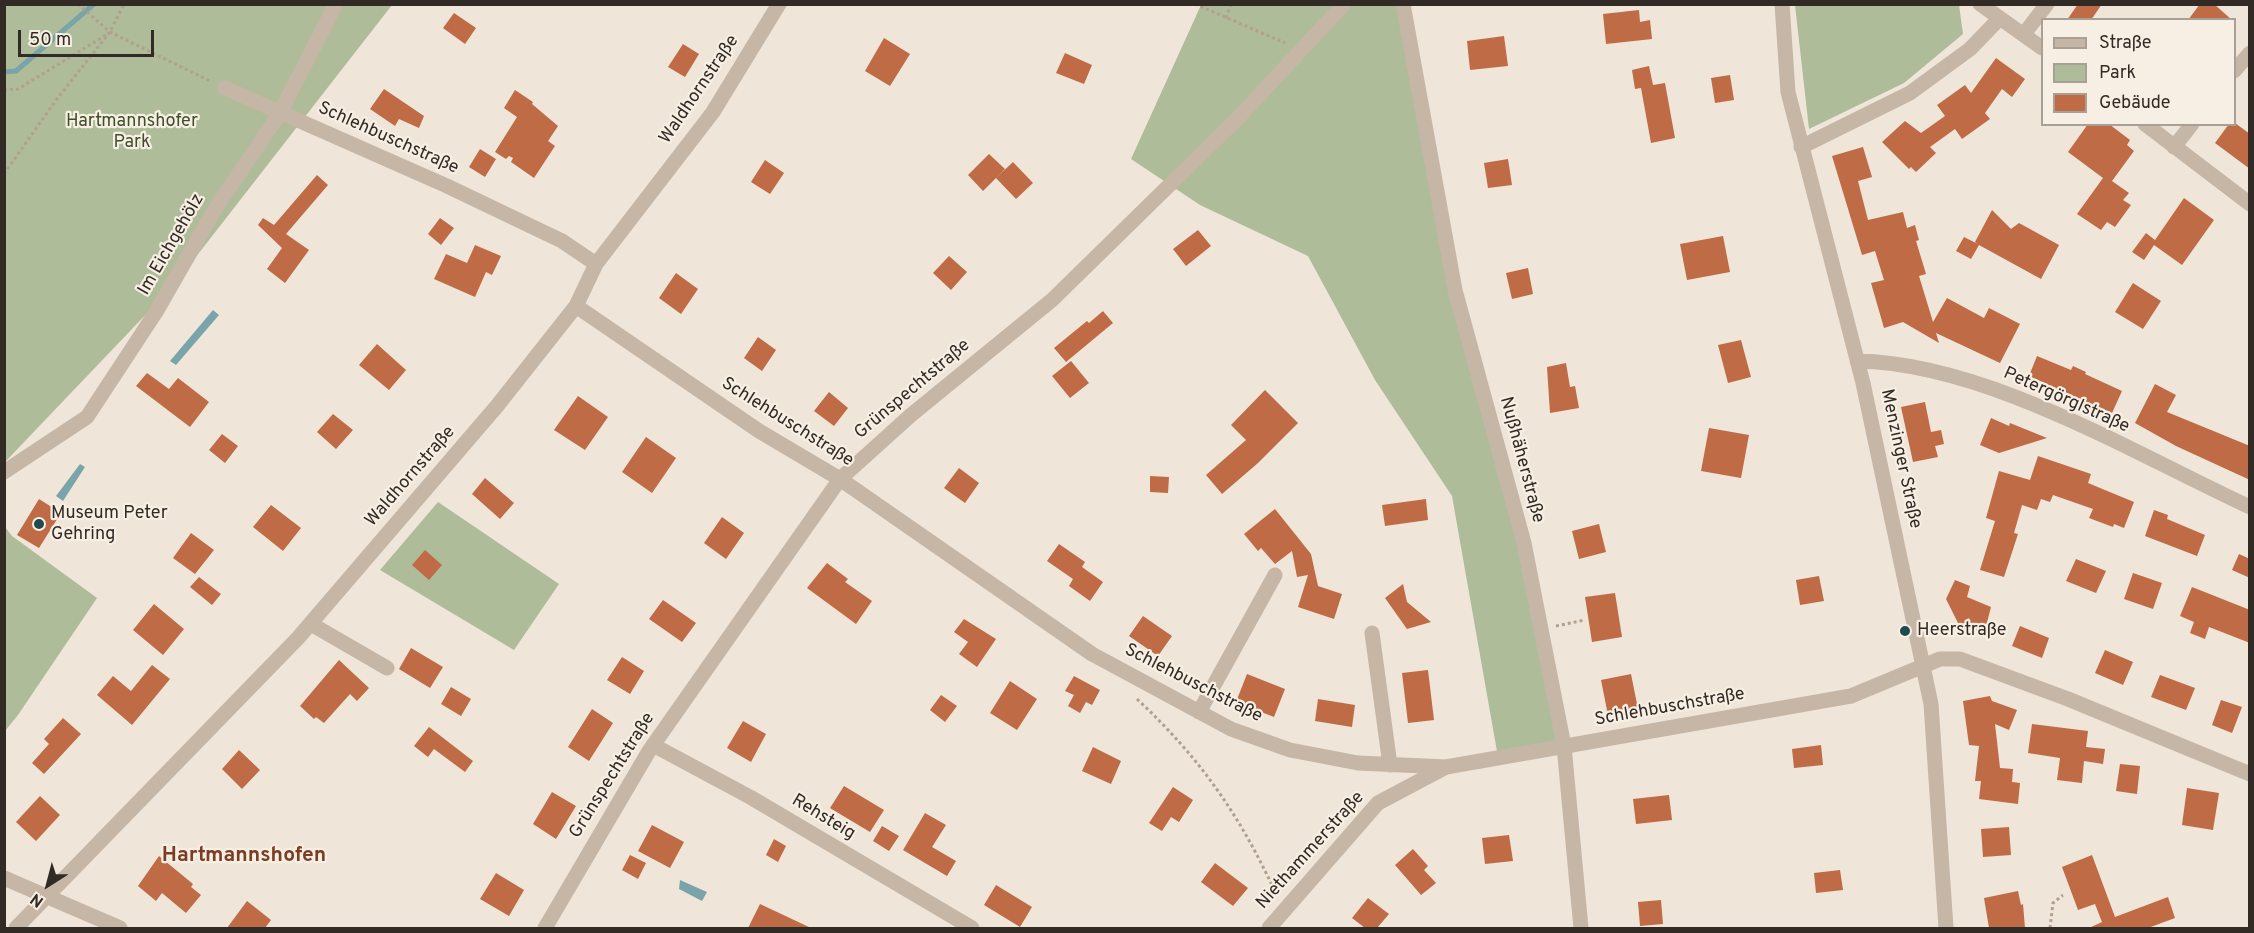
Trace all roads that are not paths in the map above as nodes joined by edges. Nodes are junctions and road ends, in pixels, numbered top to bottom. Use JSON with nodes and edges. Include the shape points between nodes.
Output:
{"nodes":[{"id":1,"x":336,"y":4,"type":"edge"},
{"id":2,"x":779,"y":4,"type":"edge"},
{"id":3,"x":1344,"y":4,"type":"edge"},
{"id":4,"x":1403,"y":4,"type":"edge"},
{"id":5,"x":1782,"y":4,"type":"edge"},
{"id":6,"x":1980,"y":4,"type":"edge"},
{"id":7,"x":2047,"y":4,"type":"edge"},
{"id":8,"x":1999,"y":19,"type":"junction"},
{"id":9,"x":2024,"y":34,"type":"junction"},
{"id":10,"x":2041,"y":47,"type":"edge"},
{"id":11,"x":2250,"y":53,"type":"edge"},
{"id":12,"x":2236,"y":71,"type":"edge"},
{"id":13,"x":225,"y":88,"type":"road end"},
{"id":14,"x":280,"y":113,"type":"junction"},
{"id":15,"x":2148,"y":126,"type":"edge"},
{"id":16,"x":2190,"y":126,"type":"edge"},
{"id":17,"x":1801,"y":147,"type":"junction"},
{"id":18,"x":2174,"y":147,"type":"junction"},
{"id":19,"x":2250,"y":204,"type":"edge"},
{"id":20,"x":596,"y":264,"type":"junction"},
{"id":21,"x":576,"y":306,"type":"junction"},
{"id":22,"x":1857,"y":361,"type":"junction"},
{"id":23,"x":4,"y":472,"type":"edge"},
{"id":24,"x":840,"y":479,"type":"junction"},
{"id":25,"x":2250,"y":507,"type":"edge"},
{"id":26,"x":1275,"y":575,"type":"dead end"},
{"id":27,"x":311,"y":624,"type":"junction"},
{"id":28,"x":1372,"y":633,"type":"dead end"},
{"id":29,"x":1923,"y":666,"type":"junction"},
{"id":30,"x":387,"y":668,"type":"dead end"},
{"id":31,"x":1199,"y":712,"type":"junction"},
{"id":32,"x":653,"y":745,"type":"junction"},
{"id":33,"x":1564,"y":746,"type":"junction"},
{"id":34,"x":1390,"y":765,"type":"junction"},
{"id":35,"x":1446,"y":767,"type":"junction"},
{"id":36,"x":2250,"y":774,"type":"edge"},
{"id":37,"x":4,"y":878,"type":"edge"},
{"id":38,"x":48,"y":896,"type":"junction"},
{"id":39,"x":16,"y":928,"type":"edge"},
{"id":40,"x":120,"y":928,"type":"edge"},
{"id":41,"x":545,"y":928,"type":"edge"},
{"id":42,"x":972,"y":928,"type":"edge"},
{"id":43,"x":1269,"y":928,"type":"edge"},
{"id":44,"x":1581,"y":928,"type":"edge"},
{"id":45,"x":1946,"y":928,"type":"edge"}],
"edges":[{"from":1,"to":14,"type":"street","name":"Im Eichgehölz"},
{"from":2,"to":20,"type":"street","name":"Waldhornstraße","via":[[713,112]]},
{"from":3,"to":24,"type":"street","name":"Grünspechtstraße","via":[[1172,186],[1052,300],[911,415]]},
{"from":4,"to":33,"type":"street","name":"Nußhäherstraße","via":[[1455,290],[1524,543]]},
{"from":5,"to":17,"type":"street","name":"Menzinger Straße","via":[[1788,92]]},
{"from":6,"to":8,"type":"street"},
{"from":7,"to":9,"type":"street"},
{"from":8,"to":9,"type":"street"},
{"from":8,"to":17,"type":"street","via":[[1970,49],[1910,93]]},
{"from":9,"to":10,"type":"street"},
{"from":11,"to":12,"type":"street"},
{"from":13,"to":14,"type":"street","name":"Schlehbuschstraße"},
{"from":14,"to":20,"type":"street","name":"Schlehbuschstraße","via":[[447,186],[562,241]]},
{"from":14,"to":23,"type":"street","name":"Im Eichgehölz","via":[[215,208],[156,312],[87,417]]},
{"from":15,"to":18,"type":"street"},
{"from":16,"to":18,"type":"street"},
{"from":17,"to":22,"type":"street","name":"Menzinger Straße"},
{"from":18,"to":19,"type":"street"},
{"from":20,"to":21,"type":"street","name":"Waldhornstraße"},
{"from":21,"to":24,"type":"street","name":"Schlehbuschstraße","via":[[759,431]]},
{"from":21,"to":27,"type":"street","name":"Waldhornstraße","via":[[497,406]]},
{"from":22,"to":25,"type":"street","name":"Petergörglstraße","via":[[1885,362],[1948,376],[2035,405]]},
{"from":22,"to":29,"type":"street","name":"Menzinger Straße"},
{"from":24,"to":31,"type":"street","name":"Schlehbuschstraße","via":[[1092,654]]},
{"from":24,"to":32,"type":"street","name":"Grünspechtstraße"},
{"from":26,"to":31,"type":"street"},
{"from":27,"to":30,"type":"street"},
{"from":27,"to":38,"type":"street","name":"Waldhornstraße"},
{"from":28,"to":34,"type":"street"},
{"from":29,"to":33,"type":"street","name":"Schlehbuschstraße","via":[[1851,696]]},
{"from":29,"to":36,"type":"street","via":[[1940,659],[1960,659]]},
{"from":29,"to":45,"type":"street","name":"Menzinger Straße","via":[[1931,704]]},
{"from":31,"to":34,"type":"street","name":"Schlehbuschstraße","via":[[1231,729],[1290,750]]},
{"from":32,"to":41,"type":"street","name":"Grünspechtstraße"},
{"from":32,"to":42,"type":"street","name":"Rehsteig","via":[[750,797]]},
{"from":33,"to":35,"type":"street","name":"Schlehbuschstraße"},
{"from":33,"to":44,"type":"street","name":"Nußhäherstraße"},
{"from":34,"to":35,"type":"street","name":"Schlehbuschstraße"},
{"from":35,"to":43,"type":"street","name":"Niethammerstraße","via":[[1378,803]]},
{"from":37,"to":38,"type":"street"},
{"from":38,"to":39,"type":"street","name":"Waldhornstraße"},
{"from":38,"to":40,"type":"street"}]}
